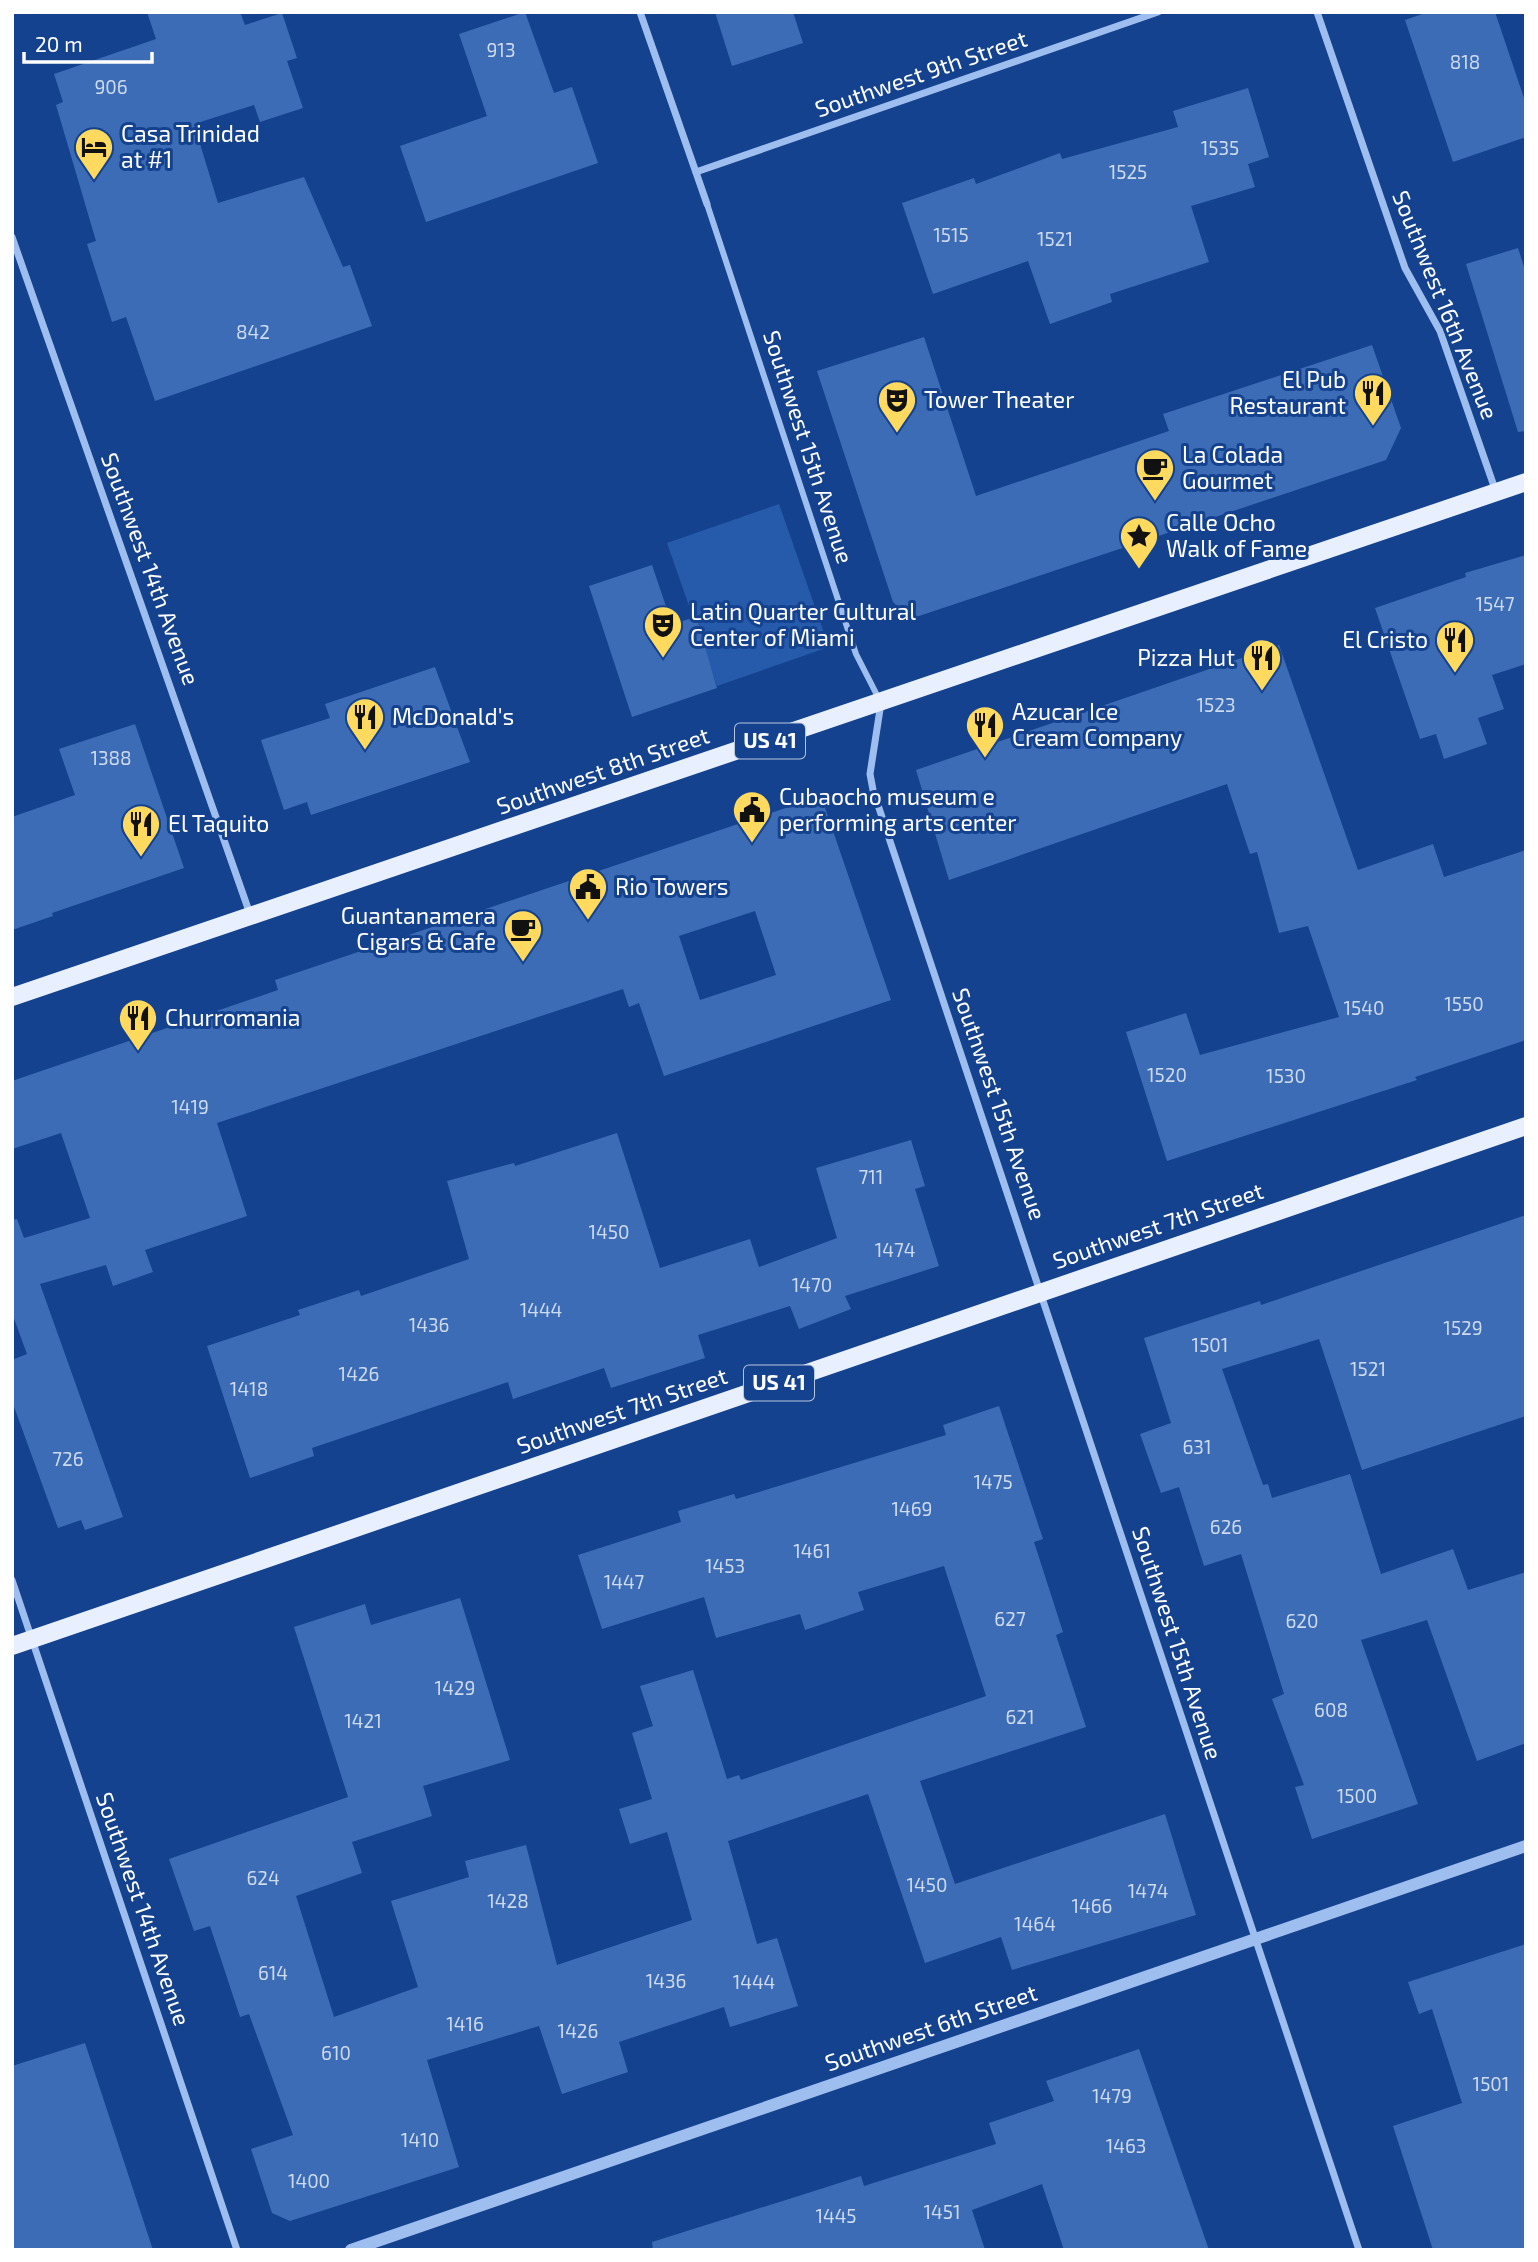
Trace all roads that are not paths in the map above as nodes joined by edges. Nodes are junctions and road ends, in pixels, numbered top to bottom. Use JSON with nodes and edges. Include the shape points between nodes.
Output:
{"nodes":[{"id":1,"x":640,"y":12,"type":"edge"},
{"id":2,"x":1158,"y":12,"type":"edge"},
{"id":3,"x":1317,"y":12,"type":"edge"},
{"id":4,"x":696,"y":172,"type":"junction"},
{"id":5,"x":707,"y":204,"type":"joint"},
{"id":6,"x":12,"y":237,"type":"edge"},
{"id":7,"x":1526,"y":482,"type":"edge"},
{"id":8,"x":1496,"y":492,"type":"junction"},
{"id":9,"x":881,"y":703,"type":"junction"},
{"id":10,"x":250,"y":914,"type":"junction"},
{"id":11,"x":12,"y":997,"type":"edge"},
{"id":12,"x":1526,"y":1126,"type":"edge"},
{"id":13,"x":1042,"y":1292,"type":"junction"},
{"id":14,"x":12,"y":1580,"type":"edge"},
{"id":15,"x":32,"y":1639,"type":"junction"},
{"id":16,"x":12,"y":1646,"type":"edge"},
{"id":17,"x":1526,"y":1846,"type":"edge"},
{"id":18,"x":1254,"y":1939,"type":"junction"},
{"id":19,"x":237,"y":2250,"type":"edge"},
{"id":20,"x":351,"y":2250,"type":"edge"},
{"id":21,"x":1359,"y":2250,"type":"edge"}],
"edges":[{"from":1,"to":4,"type":"street","name":"Southwest 15th Avenue"},
{"from":2,"to":4,"type":"street","name":"Southwest 9th Street"},
{"from":3,"to":8,"type":"street","name":"Southwest 16th Avenue","via":[[1405,268],[1440,331]]},
{"from":4,"to":5,"type":"street","name":"Southwest 15th Avenue"},
{"from":5,"to":9,"type":"street","name":"Southwest 15th Avenue","via":[[856,654]]},
{"from":6,"to":10,"type":"street","name":"Southwest 14th Avenue"},
{"from":7,"to":8,"type":"main road","name":"Southwest 8th Street","number":"US 41"},
{"from":8,"to":9,"type":"main road","name":"Southwest 8th Street","number":"US 41"},
{"from":9,"to":10,"type":"main road","name":"Southwest 8th Street","number":"US 41"},
{"from":9,"to":13,"type":"street","name":"Southwest 15th Avenue","via":[[870,774],[873,790]]},
{"from":10,"to":11,"type":"main road","name":"Southwest 8th Street","number":"US 41"},
{"from":12,"to":13,"type":"main road","name":"Southwest 7th Street","number":"US 41"},
{"from":13,"to":15,"type":"main road","name":"Southwest 7th Street","number":"US 41"},
{"from":13,"to":18,"type":"street","name":"Southwest 15th Avenue"},
{"from":14,"to":15,"type":"street","name":"Southwest 14th Avenue"},
{"from":15,"to":16,"type":"main road","name":"Southwest 7th Street","number":"US 41"},
{"from":15,"to":19,"type":"street","name":"Southwest 14th Avenue"},
{"from":17,"to":18,"type":"street","name":"Southwest 6th Street"},
{"from":18,"to":20,"type":"street","name":"Southwest 6th Street"},
{"from":18,"to":21,"type":"street","name":"Southwest 15th Avenue"}]}
